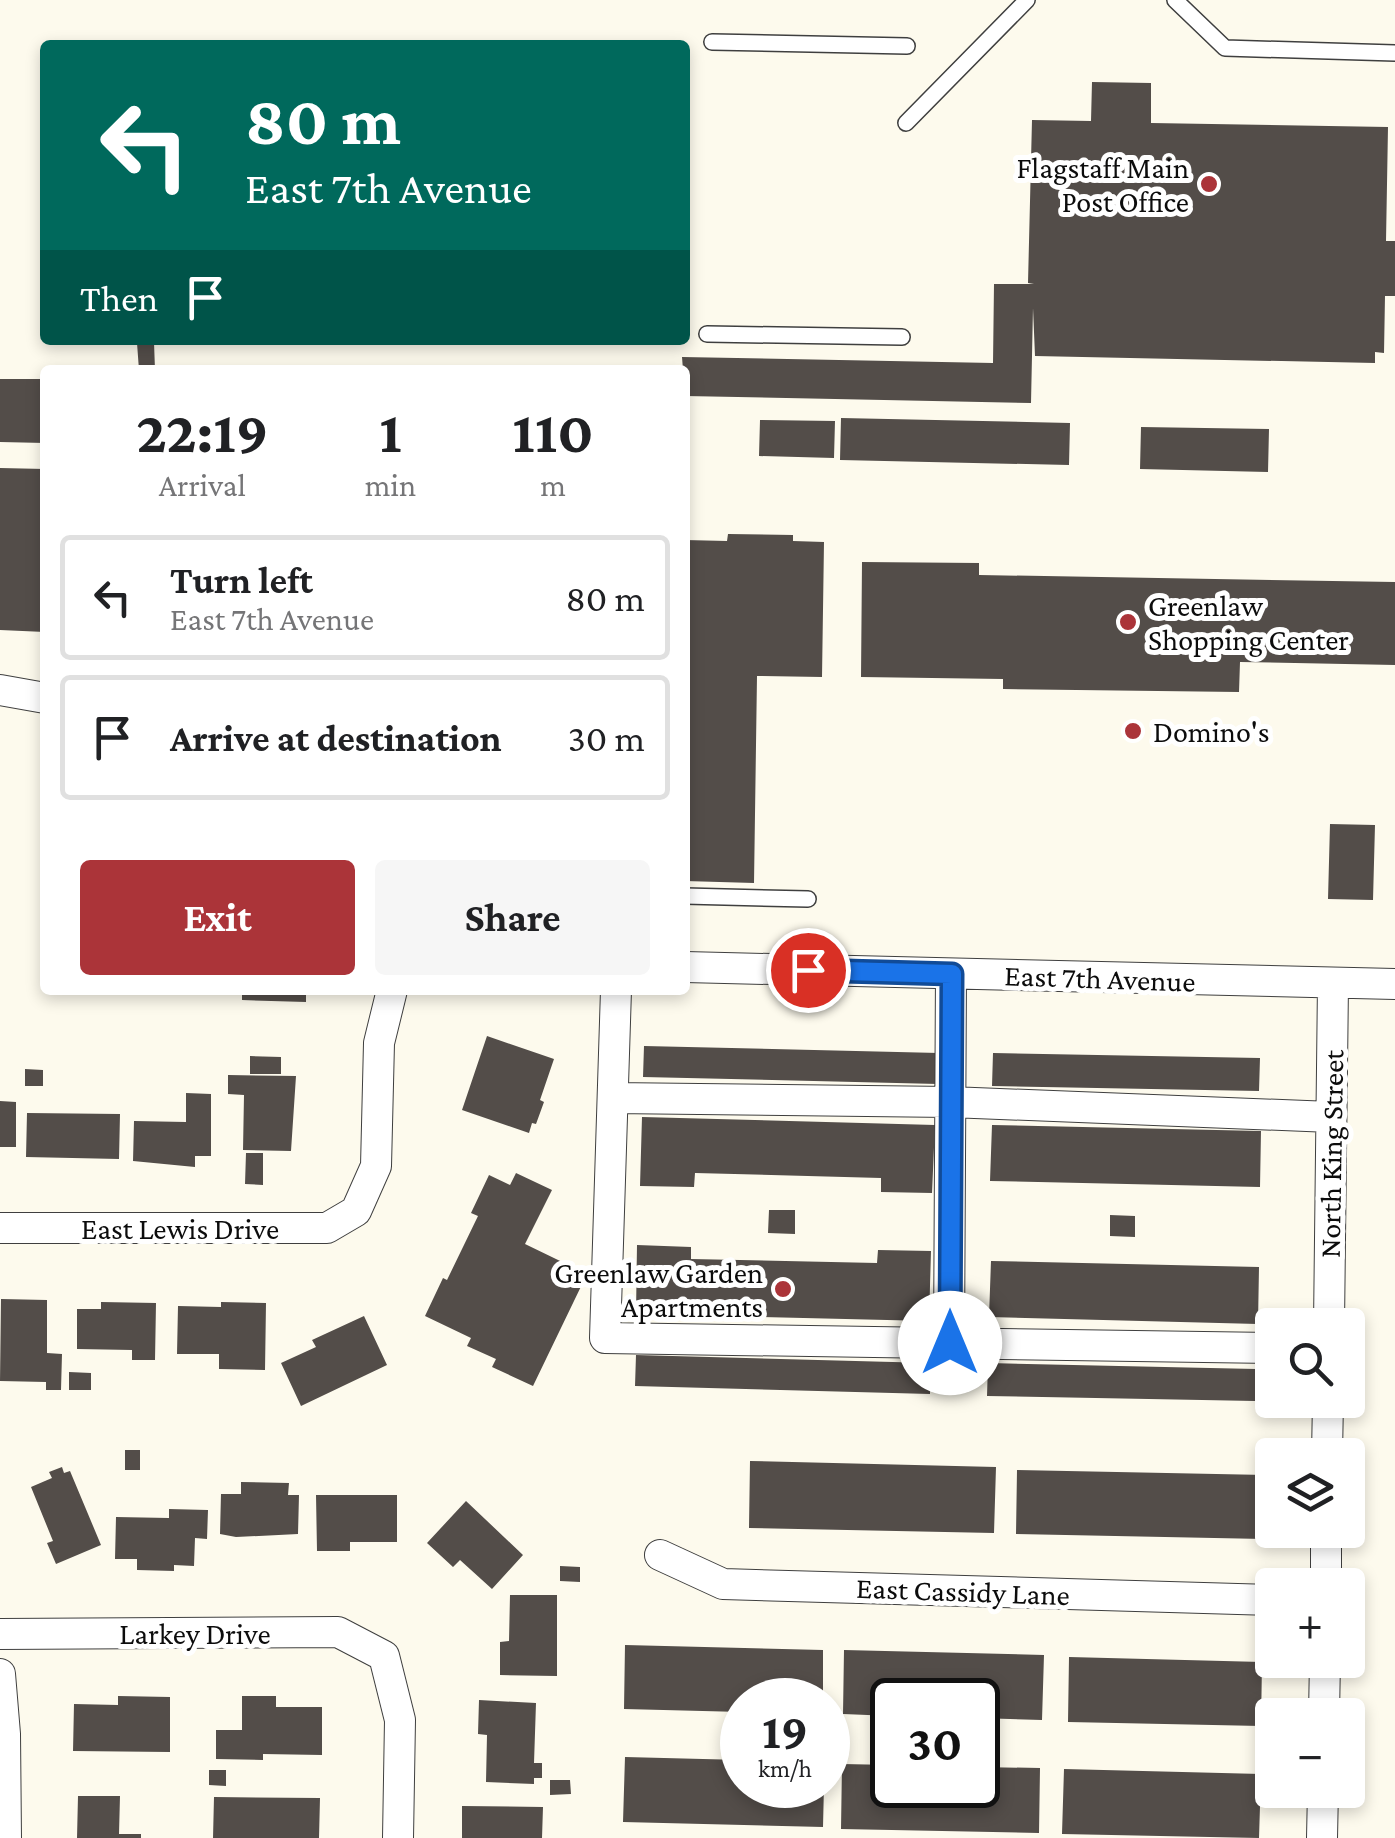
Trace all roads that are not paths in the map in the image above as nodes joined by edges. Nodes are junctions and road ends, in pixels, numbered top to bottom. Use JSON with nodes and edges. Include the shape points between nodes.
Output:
{"nodes":[{"id":1,"x":1027,"y":0,"type":"edge"},
{"id":2,"x":1175,"y":0,"type":"edge"},
{"id":3,"x":712,"y":42,"type":"dead end"},
{"id":4,"x":907,"y":46,"type":"dead end"},
{"id":5,"x":1395,"y":53,"type":"edge"},
{"id":6,"x":906,"y":123,"type":"dead end"},
{"id":7,"x":706,"y":334,"type":"dead end"},
{"id":8,"x":902,"y":337,"type":"dead end"},
{"id":9,"x":0,"y":690,"type":"edge"},
{"id":10,"x":40,"y":697,"type":"edge"},
{"id":11,"x":690,"y":896,"type":"edge"},
{"id":12,"x":808,"y":899,"type":"dead end"},
{"id":13,"x":690,"y":967,"type":"edge"},
{"id":14,"x":952,"y":974,"type":"junction"},
{"id":15,"x":1333,"y":984,"type":"junction"},
{"id":16,"x":1395,"y":984,"type":"edge"},
{"id":17,"x":391,"y":995,"type":"edge"},
{"id":18,"x":616,"y":995,"type":"edge"},
{"id":19,"x":612,"y":1098,"type":"junction"},
{"id":20,"x":950,"y":1102,"type":"junction"},
{"id":21,"x":1331,"y":1117,"type":"junction"},
{"id":22,"x":0,"y":1228,"type":"edge"},
{"id":23,"x":1329,"y":1308,"type":"edge"},
{"id":24,"x":950,"y":1343,"type":"junction"},
{"id":25,"x":1255,"y":1348,"type":"edge"},
{"id":26,"x":660,"y":1555,"type":"dead end"},
{"id":27,"x":1255,"y":1600,"type":"edge"},
{"id":28,"x":0,"y":1634,"type":"edge"},
{"id":29,"x":0,"y":1674,"type":"edge"},
{"id":30,"x":1323,"y":1808,"type":"edge"},
{"id":31,"x":6,"y":1838,"type":"edge"},
{"id":32,"x":398,"y":1838,"type":"edge"},
{"id":33,"x":1322,"y":1838,"type":"edge"}],
"edges":[{"from":1,"to":6,"type":"lane"},
{"from":2,"to":5,"type":"lane","via":[[1225,48]]},
{"from":3,"to":4,"type":"lane"},
{"from":7,"to":8,"type":"lane"},
{"from":9,"to":10,"type":"street"},
{"from":11,"to":12,"type":"lane"},
{"from":13,"to":14,"type":"street","name":"East 7th Avenue"},
{"from":14,"to":15,"type":"street","name":"East 7th Avenue"},
{"from":14,"to":20,"type":"street"},
{"from":15,"to":16,"type":"street","name":"East 7th Avenue"},
{"from":15,"to":21,"type":"street","name":"North King Street"},
{"from":17,"to":22,"type":"street","name":"East Lewis Drive","via":[[379,1043],[376,1166],[356,1211],[327,1228]]},
{"from":18,"to":19,"type":"street"},
{"from":19,"to":20,"type":"street"},
{"from":19,"to":24,"type":"street","via":[[605,1338]]},
{"from":20,"to":21,"type":"street"},
{"from":20,"to":24,"type":"street"},
{"from":21,"to":23,"type":"street","name":"North King Street"},
{"from":24,"to":25,"type":"street"},
{"from":26,"to":27,"type":"street","name":"East Cassidy Lane","via":[[723,1584]]},
{"from":28,"to":32,"type":"street","name":"Larkey Drive","via":[[338,1632],[384,1656],[400,1720]]},
{"from":29,"to":31,"type":"street"},
{"from":30,"to":33,"type":"street"}]}
